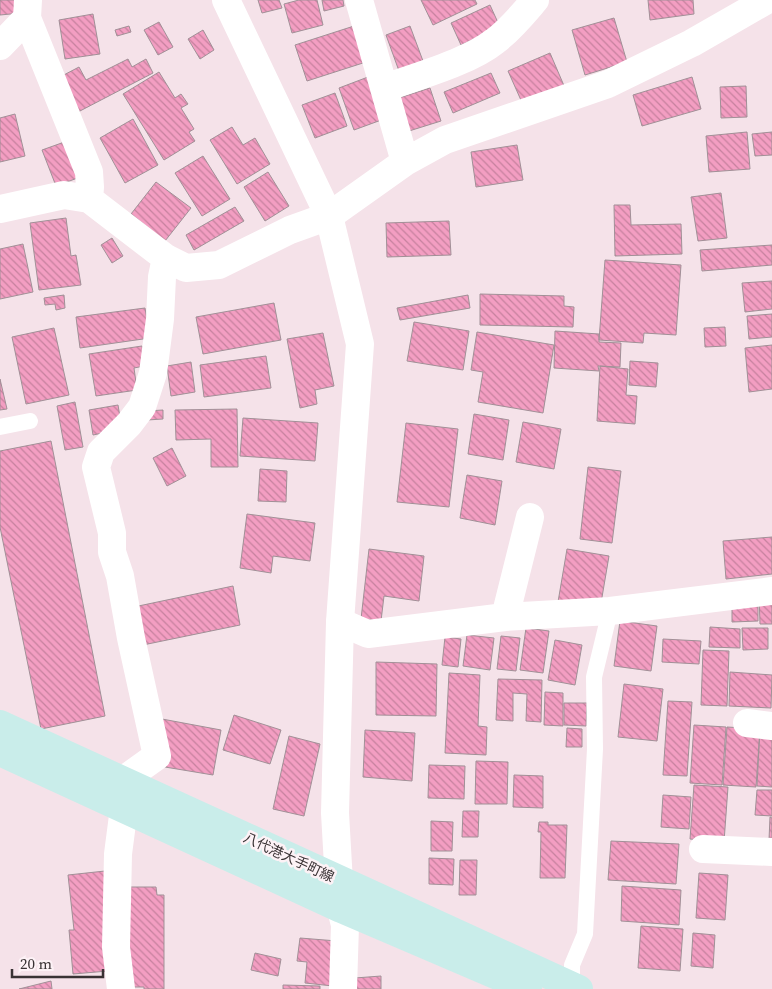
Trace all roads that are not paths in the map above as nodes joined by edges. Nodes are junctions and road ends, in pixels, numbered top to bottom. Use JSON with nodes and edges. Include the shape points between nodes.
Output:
{"nodes":[{"id":1,"x":226,"y":0,"type":"edge"},
{"id":2,"x":359,"y":0,"type":"edge"},
{"id":3,"x":536,"y":0,"type":"edge"},
{"id":4,"x":768,"y":0,"type":"edge"},
{"id":5,"x":27,"y":9,"type":"edge"},
{"id":6,"x":0,"y":46,"type":"edge"},
{"id":7,"x":385,"y":88,"type":"junction"},
{"id":8,"x":405,"y":162,"type":"junction"},
{"id":9,"x":89,"y":199,"type":"junction"},
{"id":10,"x":0,"y":209,"type":"edge"},
{"id":11,"x":329,"y":216,"type":"junction"},
{"id":12,"x":166,"y":258,"type":"junction"},
{"id":13,"x":30,"y":421,"type":"dead end"},
{"id":14,"x":0,"y":427,"type":"edge"},
{"id":15,"x":530,"y":517,"type":"dead end"},
{"id":16,"x":772,"y":591,"type":"edge"},
{"id":17,"x":610,"y":611,"type":"junction"},
{"id":18,"x":505,"y":617,"type":"junction"},
{"id":19,"x":340,"y":622,"type":"junction"},
{"id":20,"x":0,"y":724,"type":"edge"},
{"id":21,"x":0,"y":752,"type":"edge"},
{"id":22,"x":122,"y":781,"type":"junction"},
{"id":23,"x":124,"y":808,"type":"junction"},
{"id":24,"x":703,"y":849,"type":"dead end"},
{"id":25,"x":772,"y":852,"type":"edge"},
{"id":26,"x":338,"y":879,"type":"junction"},
{"id":27,"x":342,"y":909,"type":"junction"},
{"id":28,"x":574,"y":988,"type":"edge"},
{"id":29,"x":121,"y":989,"type":"edge"},
{"id":30,"x":342,"y":989,"type":"edge"},
{"id":31,"x":528,"y":989,"type":"edge"}],
"edges":[{"from":1,"to":11,"type":"street"},
{"from":2,"to":7,"type":"street"},
{"from":3,"to":7,"type":"street","via":[[494,42],[470,56]]},
{"from":4,"to":8,"type":"street","via":[[608,84],[445,140]]},
{"from":5,"to":6,"type":"street"},
{"from":5,"to":9,"type":"street","via":[[89,172]]},
{"from":7,"to":8,"type":"street"},
{"from":8,"to":11,"type":"street"},
{"from":9,"to":10,"type":"street","via":[[64,195]]},
{"from":9,"to":12,"type":"street"},
{"from":11,"to":12,"type":"street","via":[[290,230],[219,265],[186,268]]},
{"from":11,"to":19,"type":"street","via":[[360,344]]},
{"from":12,"to":22,"type":"street","via":[[153,373],[142,407],[101,452],[96,467],[157,756]]},
{"from":13,"to":14,"type":"lane"},
{"from":15,"to":18,"type":"street"},
{"from":16,"to":17,"type":"street"},
{"from":17,"to":18,"type":"street"},
{"from":17,"to":28,"type":"lane","via":[[594,677],[595,749],[585,934],[572,965]]},
{"from":18,"to":19,"type":"street","via":[[368,634]]},
{"from":19,"to":26,"type":"street","via":[[335,813]]},
{"from":20,"to":22,"type":"main road","name":"八代港大手町線"},
{"from":21,"to":23,"type":"main road","name":"八代港大手町線"},
{"from":22,"to":26,"type":"main road","name":"八代港大手町線"},
{"from":23,"to":27,"type":"main road","name":"八代港大手町線"},
{"from":23,"to":29,"type":"street","via":[[118,854],[116,947]]},
{"from":24,"to":25,"type":"street"},
{"from":26,"to":27,"type":"street"},
{"from":26,"to":28,"type":"main road","name":"八代港大手町線"},
{"from":27,"to":30,"type":"street","via":[[345,925]]},
{"from":27,"to":31,"type":"main road","name":"八代港大手町線"}]}
